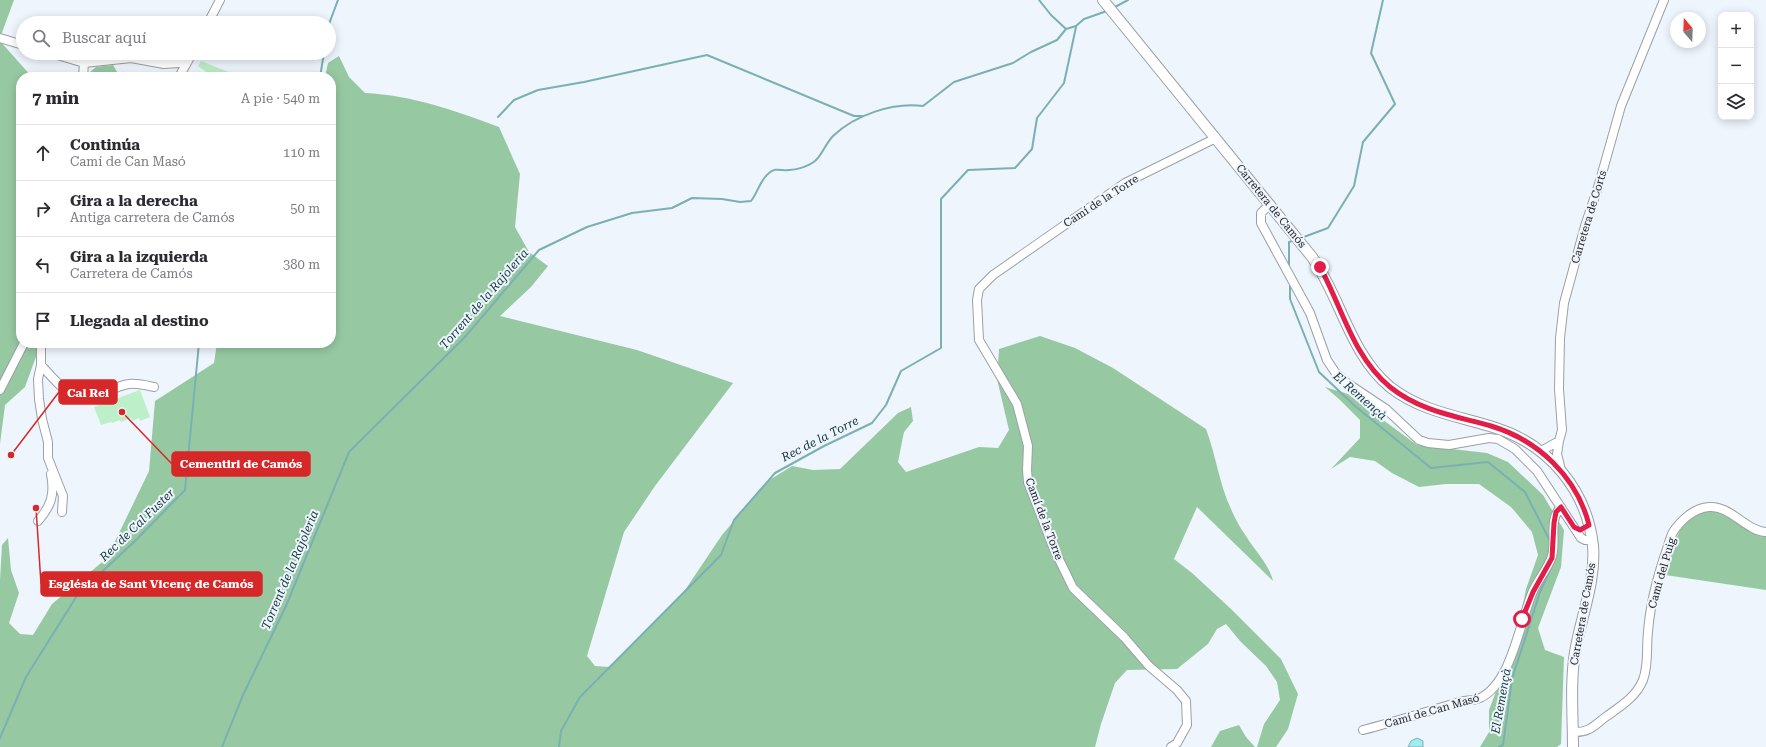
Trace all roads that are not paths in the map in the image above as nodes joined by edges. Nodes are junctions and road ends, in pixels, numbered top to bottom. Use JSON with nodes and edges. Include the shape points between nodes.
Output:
{"nodes":[{"id":1,"x":220,"y":0,"type":"edge"},
{"id":2,"x":1664,"y":0,"type":"edge"},
{"id":3,"x":1109,"y":6,"type":"edge"},
{"id":4,"x":212,"y":16,"type":"edge"},
{"id":5,"x":0,"y":38,"type":"edge"},
{"id":6,"x":16,"y":43,"type":"edge"},
{"id":7,"x":74,"y":60,"type":"edge"},
{"id":8,"x":112,"y":60,"type":"edge"},
{"id":9,"x":142,"y":60,"type":"edge"},
{"id":10,"x":184,"y":60,"type":"edge"},
{"id":11,"x":188,"y":60,"type":"edge"},
{"id":12,"x":84,"y":63,"type":"junction"},
{"id":13,"x":83,"y":72,"type":"edge"},
{"id":14,"x":181,"y":72,"type":"edge"},
{"id":15,"x":1216,"y":138,"type":"junction"},
{"id":16,"x":1273,"y":208,"type":"junction"},
{"id":17,"x":21,"y":348,"type":"edge"},
{"id":18,"x":41,"y":348,"type":"edge"},
{"id":19,"x":41,"y":365,"type":"junction"},
{"id":20,"x":154,"y":387,"type":"dead end"},
{"id":21,"x":0,"y":390,"type":"edge"},
{"id":22,"x":1559,"y":442,"type":"junction"},
{"id":23,"x":1558,"y":451,"type":"junction"},
{"id":24,"x":1544,"y":454,"type":"junction"},
{"id":25,"x":48,"y":458,"type":"junction"},
{"id":26,"x":1561,"y":470,"type":"junction"},
{"id":27,"x":1561,"y":507,"type":"junction"},
{"id":28,"x":62,"y":512,"type":"dead end"},
{"id":29,"x":38,"y":522,"type":"dead end"},
{"id":30,"x":1589,"y":525,"type":"junction"},
{"id":31,"x":1574,"y":527,"type":"junction"},
{"id":32,"x":1766,"y":532,"type":"edge"},
{"id":33,"x":1592,"y":540,"type":"junction"},
{"id":34,"x":1363,"y":730,"type":"dead end"},
{"id":35,"x":1573,"y":732,"type":"junction"},
{"id":36,"x":1171,"y":747,"type":"edge"},
{"id":37,"x":1573,"y":747,"type":"edge"}],
"edges":[{"from":1,"to":4,"type":"street"},
{"from":2,"to":22,"type":"street","name":"Carretera de Corts","via":[[1621,106],[1564,303],[1560,338],[1559,390],[1562,430]]},
{"from":3,"to":15,"type":"street","name":"Carretera de Camós"},
{"from":5,"to":6,"type":"street"},
{"from":7,"to":12,"type":"street"},
{"from":8,"to":12,"type":"street"},
{"from":9,"to":10,"type":"street","via":[[164,64],[179,63]]},
{"from":11,"to":14,"type":"street"},
{"from":12,"to":13,"type":"street"},
{"from":15,"to":16,"type":"street","name":"Carretera de Camós"},
{"from":15,"to":36,"type":"street","name":"Camí de la Torre","via":[[1125,183],[993,275],[979,289],[977,300],[979,340],[1016,404],[1024,425],[1028,446],[1028,482],[1054,549],[1073,588],[1186,701],[1187,725],[1177,743]]},
{"from":16,"to":24,"type":"street","name":"Carretera de Camós","via":[[1305,247],[1326,279],[1361,353],[1390,386],[1423,407],[1498,428],[1520,438]]},
{"from":16,"to":27,"type":"street","via":[[1261,213],[1261,223],[1313,320],[1327,360],[1335,372],[1386,409],[1418,440],[1428,444],[1449,445],[1489,438],[1506,443],[1533,466]]},
{"from":17,"to":21,"type":"street"},
{"from":18,"to":19,"type":"street"},
{"from":19,"to":20,"type":"street","via":[[76,397],[93,398],[127,384]]},
{"from":19,"to":25,"type":"street","via":[[38,379],[39,399],[48,442]]},
{"from":22,"to":23,"type":"street","name":"Carretera de Corts"},
{"from":22,"to":24,"type":"street"},
{"from":23,"to":24,"type":"street"},
{"from":23,"to":26,"type":"street","name":"Carretera de Corts"},
{"from":24,"to":26,"type":"street","name":"Carretera de Camós"},
{"from":25,"to":28,"type":"street","via":[[63,496]]},
{"from":25,"to":29,"type":"street","via":[[52,495],[50,505]]},
{"from":26,"to":30,"type":"street","name":"Carretera de Camós","via":[[1575,489]]},
{"from":27,"to":31,"type":"street"},
{"from":27,"to":34,"type":"street","name":"Camí de Can Masó","via":[[1556,512],[1554,523],[1552,558],[1533,592],[1522,619],[1516,645],[1502,675],[1491,690],[1480,698]]},
{"from":30,"to":31,"type":"street","via":[[1580,530]]},
{"from":30,"to":33,"type":"street","name":"Carretera de Camós"},
{"from":31,"to":33,"type":"street","via":[[1581,538]]},
{"from":32,"to":35,"type":"street","name":"Camí del Puig","via":[[1758,532],[1724,510],[1710,506],[1688,515],[1673,533],[1661,568],[1652,603],[1648,661],[1636,693],[1584,732]]},
{"from":33,"to":35,"type":"street","name":"Carretera de Camós","via":[[1591,581],[1574,666]]},
{"from":35,"to":37,"type":"street","name":"Carretera de Camós"}]}
